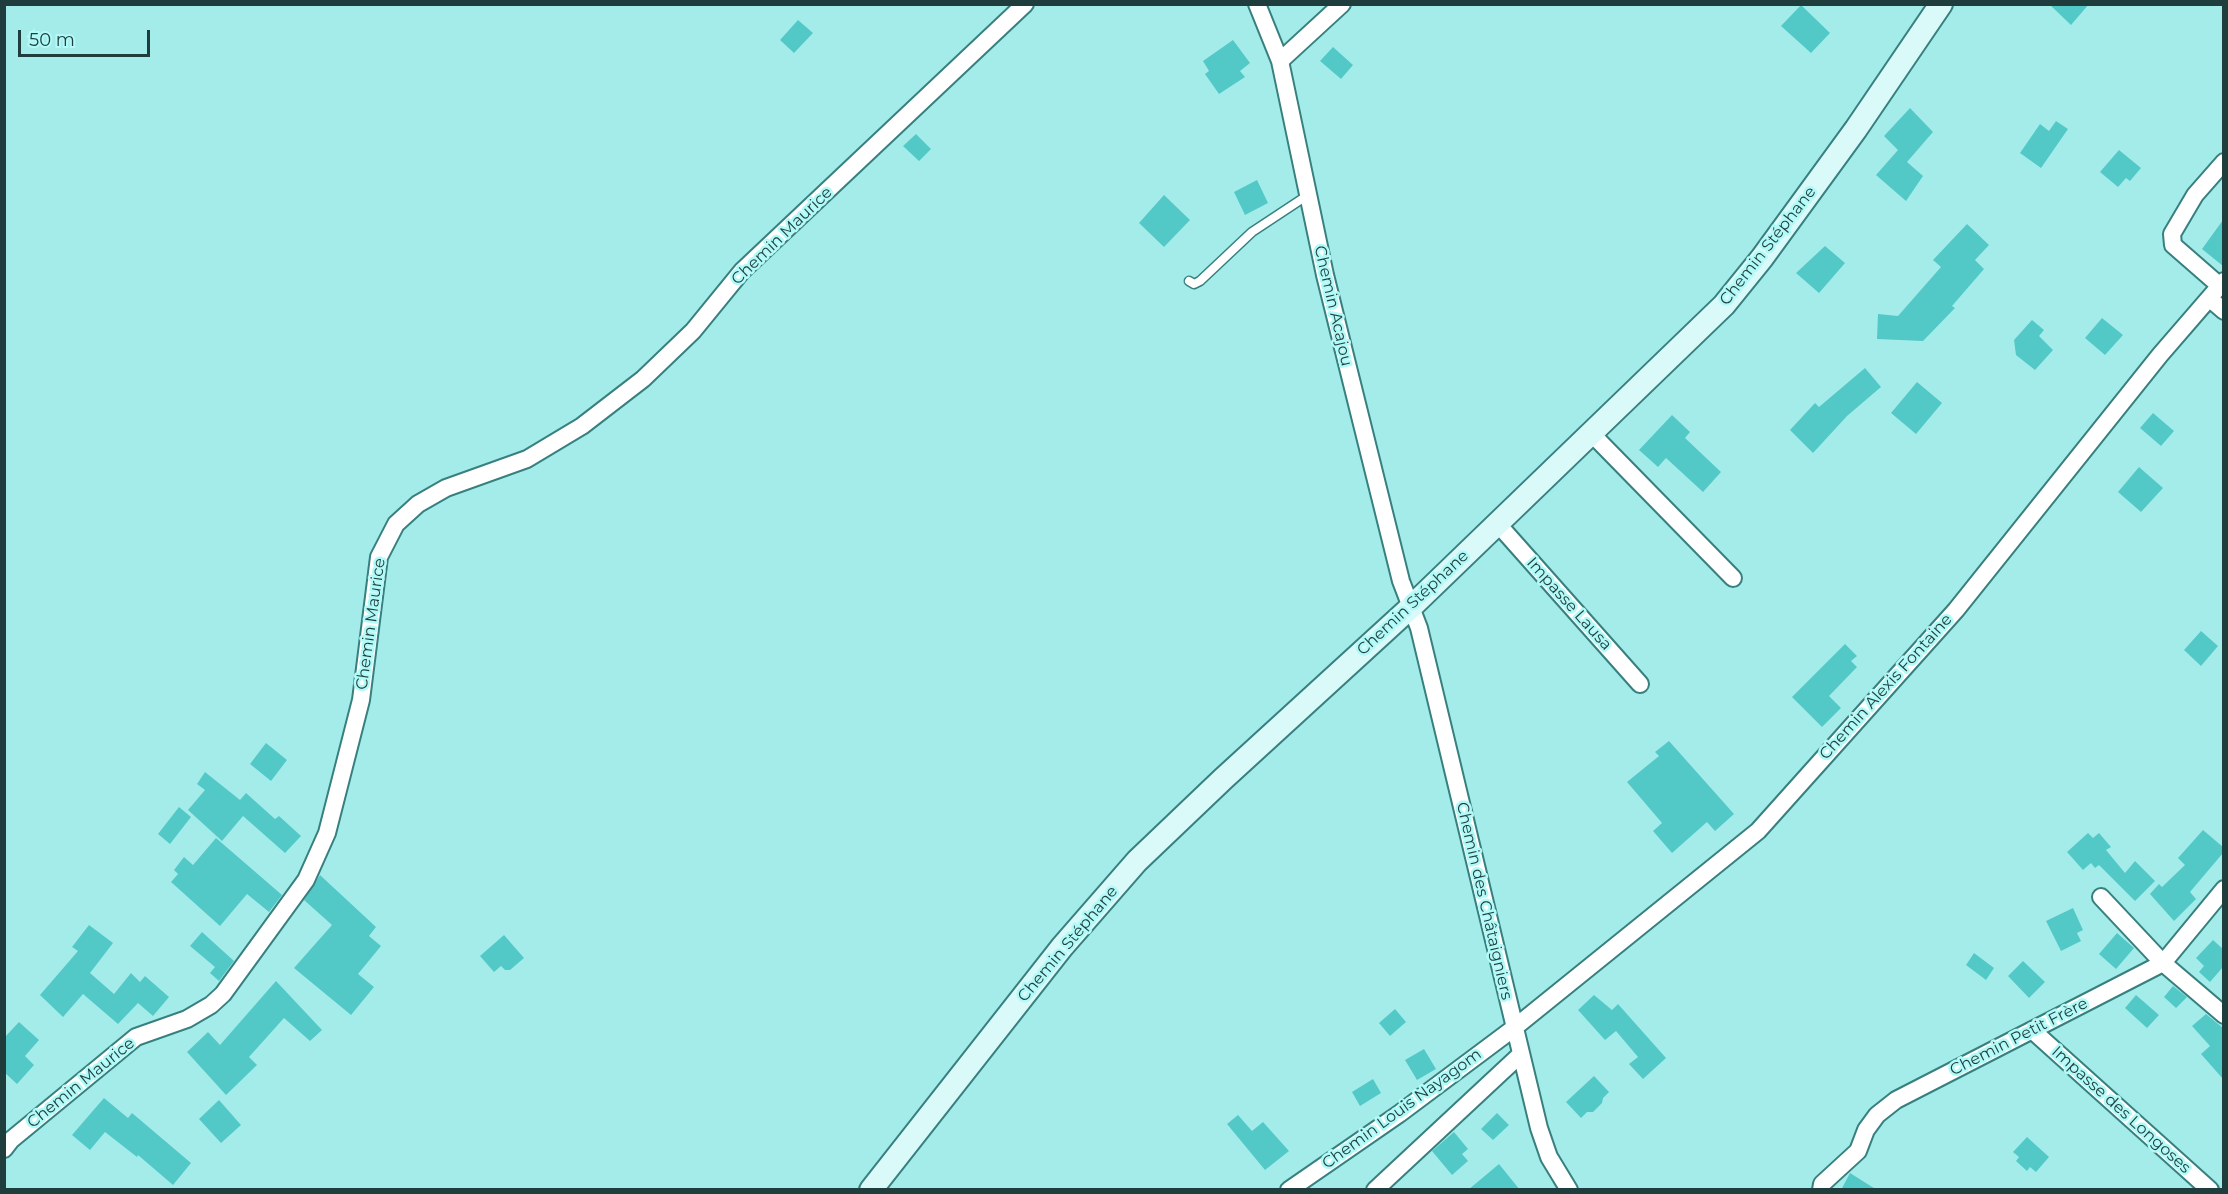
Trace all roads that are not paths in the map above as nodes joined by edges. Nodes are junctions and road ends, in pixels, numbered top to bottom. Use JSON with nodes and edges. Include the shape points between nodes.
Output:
{"nodes":[{"id":1,"x":1025,"y":4,"type":"edge"},
{"id":2,"x":1257,"y":4,"type":"edge"},
{"id":3,"x":1342,"y":4,"type":"edge"},
{"id":4,"x":1941,"y":4,"type":"edge"},
{"id":5,"x":1280,"y":61,"type":"junction"},
{"id":6,"x":2223,"y":162,"type":"edge"},
{"id":7,"x":1308,"y":194,"type":"junction"},
{"id":8,"x":1189,"y":280,"type":"dead end"},
{"id":9,"x":2218,"y":289,"type":"edge"},
{"id":10,"x":2223,"y":311,"type":"edge"},
{"id":11,"x":1591,"y":434,"type":"junction"},
{"id":12,"x":1497,"y":523,"type":"junction"},
{"id":13,"x":1733,"y":578,"type":"dead end"},
{"id":14,"x":1410,"y":608,"type":"junction"},
{"id":15,"x":1640,"y":684,"type":"dead end"},
{"id":16,"x":2223,"y":889,"type":"edge"},
{"id":17,"x":2101,"y":897,"type":"dead end"},
{"id":18,"x":2163,"y":963,"type":"junction"},
{"id":19,"x":2223,"y":1015,"type":"edge"},
{"id":20,"x":1514,"y":1028,"type":"junction"},
{"id":21,"x":2032,"y":1030,"type":"junction"},
{"id":22,"x":1521,"y":1054,"type":"junction"},
{"id":23,"x":4,"y":1149,"type":"edge"},
{"id":24,"x":871,"y":1190,"type":"edge"},
{"id":25,"x":1288,"y":1190,"type":"edge"},
{"id":26,"x":1375,"y":1190,"type":"edge"},
{"id":27,"x":1569,"y":1190,"type":"edge"},
{"id":28,"x":1821,"y":1190,"type":"edge"},
{"id":29,"x":2210,"y":1190,"type":"edge"}],
"edges":[{"from":1,"to":23,"type":"street","name":"Chemin Maurice","via":[[742,271],[693,331],[643,379],[582,426],[527,459],[446,488],[418,504],[396,524],[379,557],[361,700],[327,833],[306,880],[211,1005],[187,1019],[136,1037]]},
{"from":2,"to":5,"type":"street","name":"Chemin Acajou"},
{"from":3,"to":5,"type":"street"},
{"from":4,"to":11,"type":"main road","name":"Chemin Stéphane","via":[[1856,129],[1724,305]]},
{"from":5,"to":7,"type":"street","name":"Chemin Acajou"},
{"from":6,"to":9,"type":"street","via":[[2195,195],[2172,234],[2173,245]]},
{"from":7,"to":8,"type":"lane","via":[[1252,232],[1200,281],[1194,284]]},
{"from":7,"to":14,"type":"street","name":"Chemin Acajou"},
{"from":9,"to":10,"type":"street"},
{"from":9,"to":20,"type":"street","name":"Chemin Alexis Fontaine","via":[[2160,355],[1956,610],[1758,831]]},
{"from":11,"to":12,"type":"main road","name":"Chemin Stéphane"},
{"from":11,"to":13,"type":"street"},
{"from":12,"to":14,"type":"main road","name":"Chemin Stéphane"},
{"from":12,"to":15,"type":"street","name":"Impasse Lausa"},
{"from":14,"to":20,"type":"street","name":"Chemin des Châtaigniers","via":[[1422,640]]},
{"from":14,"to":24,"type":"main road","name":"Chemin Stéphane","via":[[1137,861],[1062,947]]},
{"from":16,"to":18,"type":"street","name":"Chemin Petit Frère"},
{"from":17,"to":18,"type":"street"},
{"from":18,"to":19,"type":"street"},
{"from":18,"to":21,"type":"street","name":"Chemin Petit Frère"},
{"from":20,"to":22,"type":"street","name":"Chemin des Châtaigniers"},
{"from":20,"to":25,"type":"street","name":"Chemin Louis Nayagom"},
{"from":21,"to":28,"type":"street","name":"Chemin Petit Frère","via":[[1896,1101],[1877,1115],[1858,1151],[1822,1184]]},
{"from":21,"to":29,"type":"street","name":"Impasse des Longoses"},
{"from":22,"to":26,"type":"street"},
{"from":22,"to":27,"type":"street","name":"Chemin des Châtaigniers","via":[[1549,1157]]}]}
